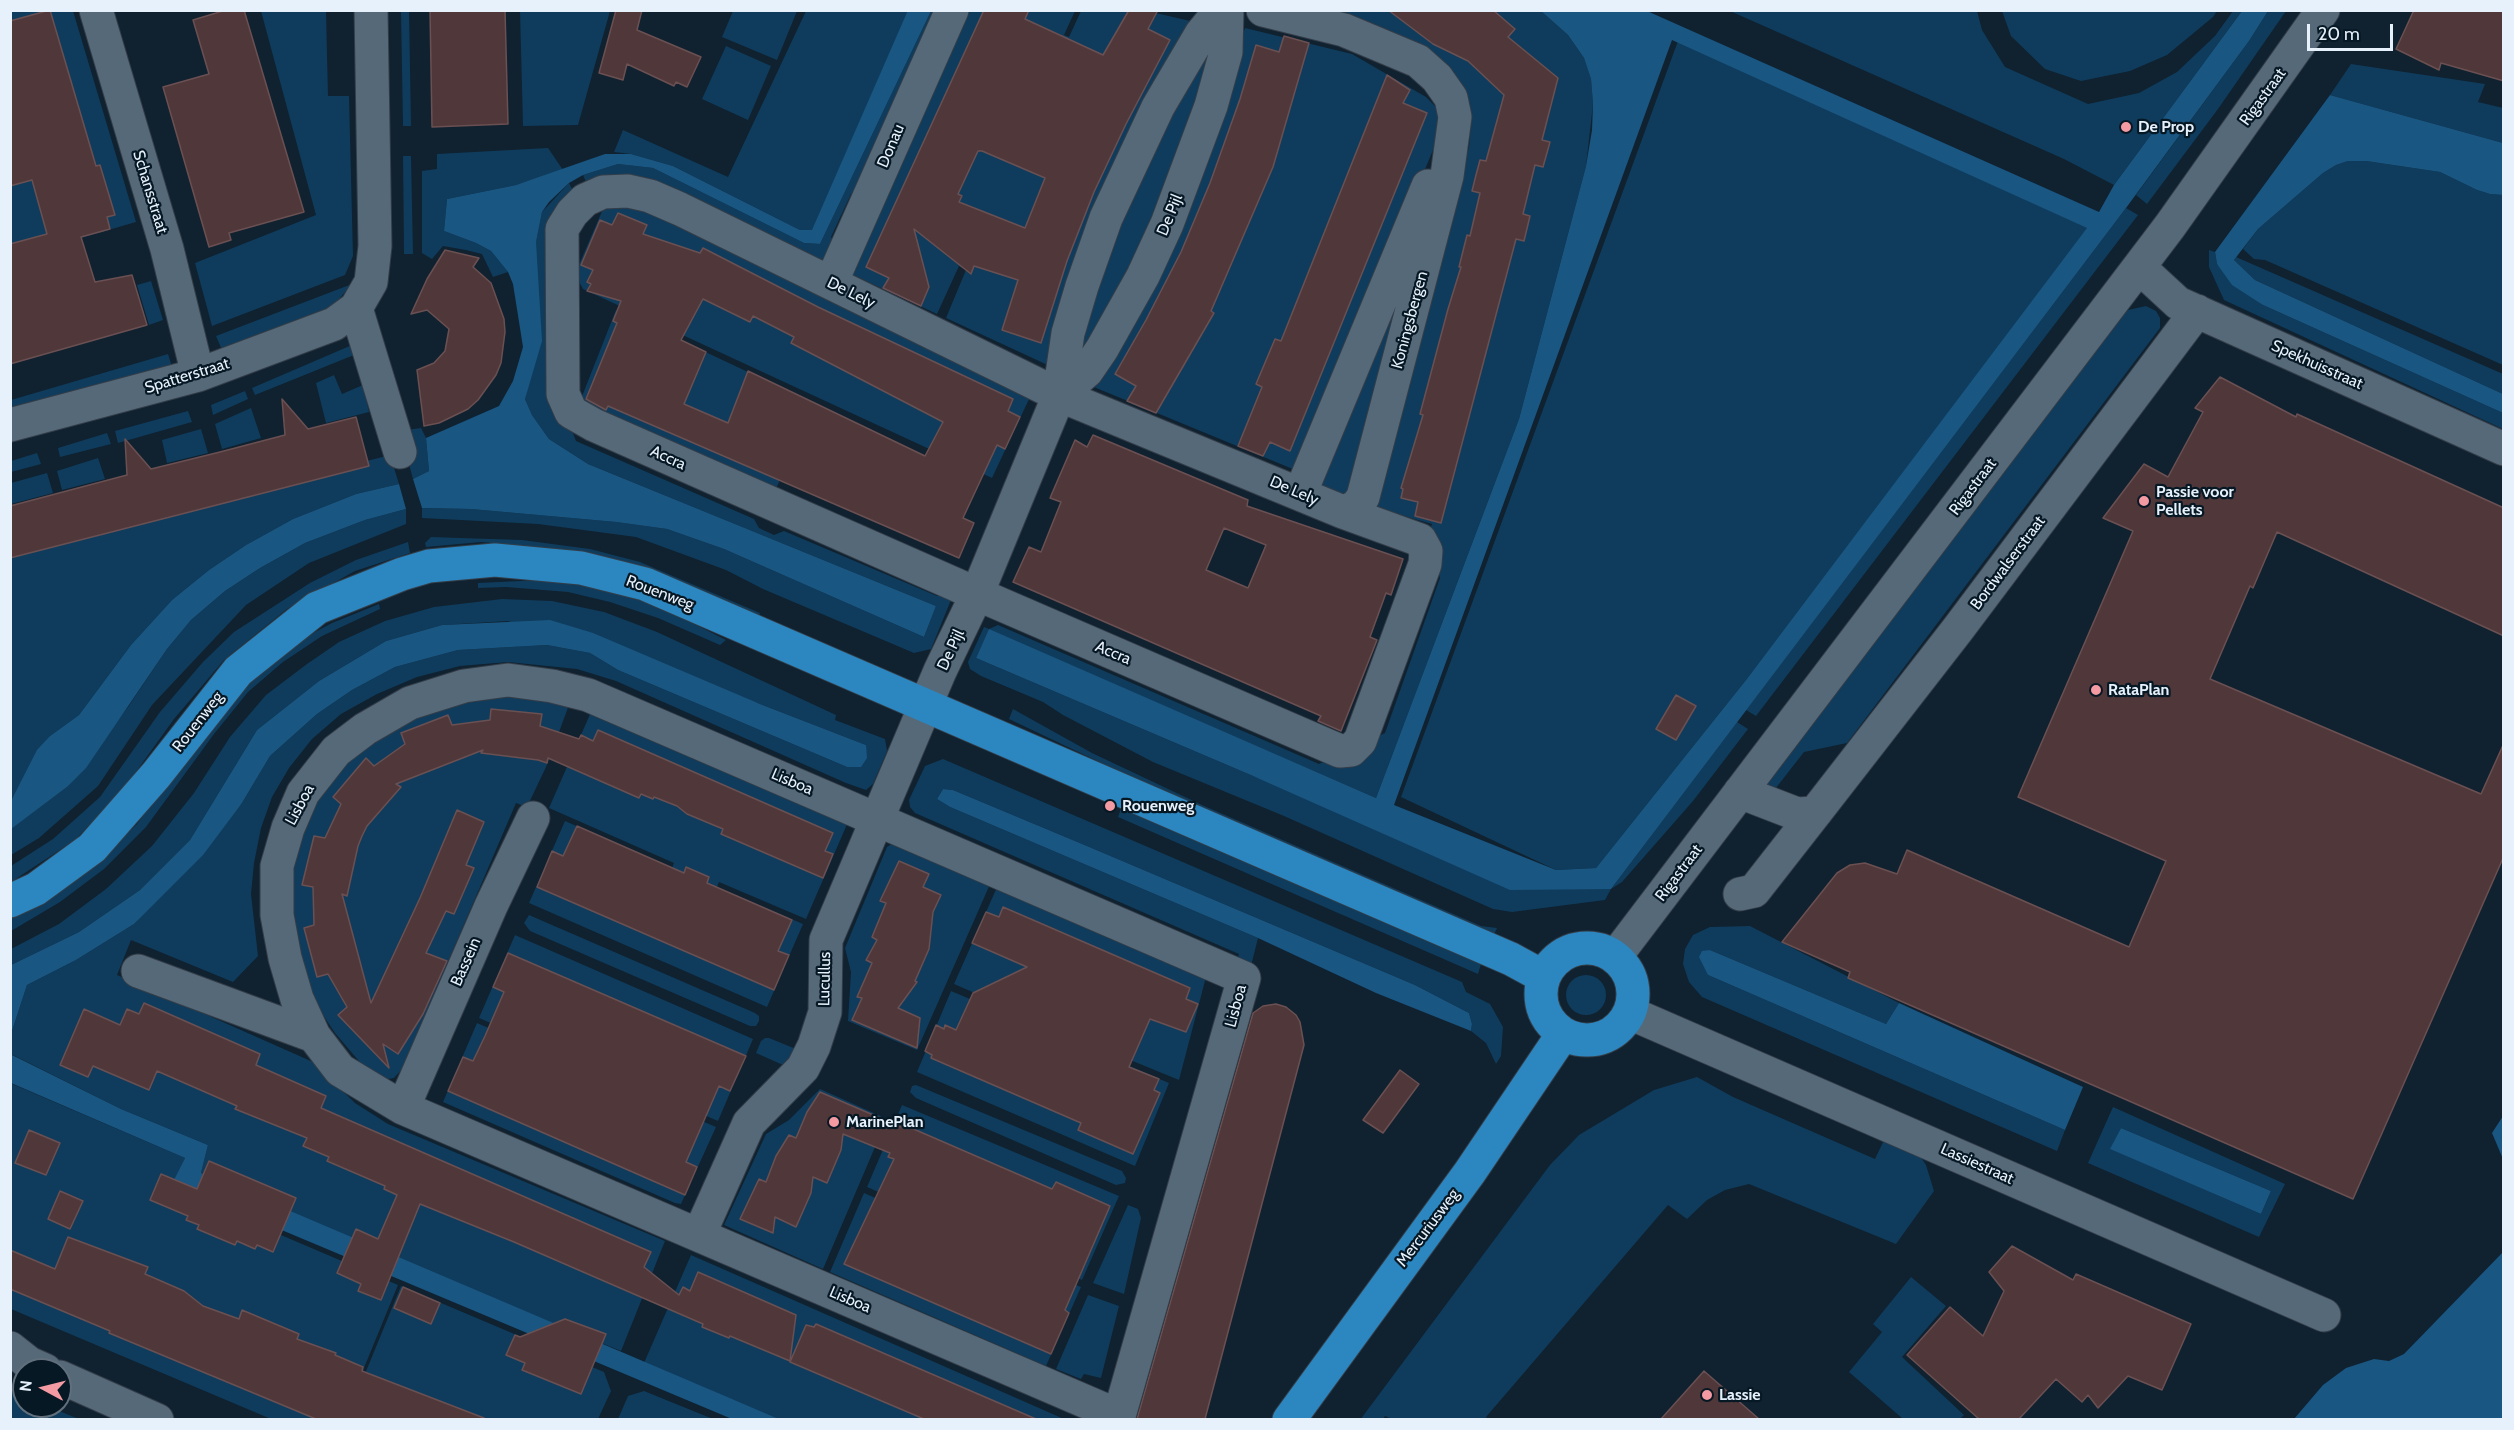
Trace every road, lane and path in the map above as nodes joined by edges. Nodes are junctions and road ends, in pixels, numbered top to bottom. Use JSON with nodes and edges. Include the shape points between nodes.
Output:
{"nodes":[{"id":1,"x":96,"y":10,"type":"edge"},
{"id":2,"x":371,"y":10,"type":"edge"},
{"id":3,"x":952,"y":10,"type":"edge"},
{"id":4,"x":1221,"y":10,"type":"edge"},
{"id":5,"x":1227,"y":10,"type":"edge"},
{"id":6,"x":1263,"y":10,"type":"edge"},
{"id":7,"x":2323,"y":10,"type":"edge"},
{"id":8,"x":1455,"y":117,"type":"junction"},
{"id":9,"x":2139,"y":267,"type":"junction"},
{"id":10,"x":831,"y":283,"type":"junction"},
{"id":11,"x":356,"y":308,"type":"junction"},
{"id":12,"x":2197,"y":311,"type":"junction"},
{"id":13,"x":198,"y":375,"type":"junction"},
{"id":14,"x":1059,"y":395,"type":"junction"},
{"id":15,"x":10,"y":425,"type":"edge"},
{"id":16,"x":594,"y":425,"type":"joint"},
{"id":17,"x":2504,"y":448,"type":"edge"},
{"id":18,"x":400,"y":452,"type":"dead end"},
{"id":19,"x":1300,"y":494,"type":"junction"},
{"id":20,"x":1343,"y":512,"type":"junction"},
{"id":21,"x":977,"y":594,"type":"junction"},
{"id":22,"x":926,"y":706,"type":"junction"},
{"id":23,"x":1740,"y":792,"type":"junction"},
{"id":24,"x":1815,"y":813,"type":"junction"},
{"id":25,"x":533,"y":818,"type":"dead end"},
{"id":26,"x":878,"y":819,"type":"junction"},
{"id":27,"x":1740,"y":894,"type":"dead end"},
{"id":28,"x":10,"y":901,"type":"edge"},
{"id":29,"x":1615,"y":957,"type":"junction"},
{"id":30,"x":138,"y":971,"type":"dead end"},
{"id":31,"x":1544,"y":977,"type":"junction"},
{"id":32,"x":1630,"y":1013,"type":"junction"},
{"id":33,"x":1563,"y":1034,"type":"junction"},
{"id":34,"x":314,"y":1036,"type":"junction"},
{"id":35,"x":403,"y":1108,"type":"junction"},
{"id":36,"x":699,"y":1235,"type":"junction"},
{"id":37,"x":2324,"y":1315,"type":"dead end"},
{"id":38,"x":10,"y":1348,"type":"edge"},
{"id":39,"x":23,"y":1358,"type":"edge"},
{"id":40,"x":72,"y":1382,"type":"edge"},
{"id":41,"x":157,"y":1419,"type":"edge"},
{"id":42,"x":1289,"y":1419,"type":"edge"}],
"edges":[{"from":1,"to":13,"type":"street","name":"Schansstraat","via":[[167,249]]},
{"from":2,"to":11,"type":"street","name":"Spatterstraat","via":[[375,246],[370,282]]},
{"from":3,"to":10,"type":"street","name":"Donau"},
{"from":4,"to":14,"type":"street","name":"De Pijl","via":[[1164,97],[1106,218],[1068,333]]},
{"from":5,"to":14,"type":"street","name":"De Pijl","via":[[1226,52],[1211,106],[1167,224],[1102,349],[1087,371]]},
{"from":6,"to":8,"type":"street","name":"Koningsbergen","via":[[1344,30],[1418,61],[1451,98]]},
{"from":7,"to":9,"type":"street","name":"Rigastraat"},
{"from":8,"to":19,"type":"street","name":"Koningsbergen"},
{"from":8,"to":20,"type":"street","name":"Koningsbergen","via":[[1445,185],[1363,497],[1356,507]]},
{"from":9,"to":12,"type":"street","name":"Spekhuisstraat","via":[[2178,303]]},
{"from":9,"to":23,"type":"street","name":"Rigastraat"},
{"from":10,"to":14,"type":"street","name":"De Lely"},
{"from":10,"to":16,"type":"street","name":"De Lely","via":[[650,196],[628,191],[603,192],[585,200],[562,229],[563,394],[572,412]]},
{"from":11,"to":13,"type":"street","name":"Spatterstraat","via":[[334,324]]},
{"from":11,"to":18,"type":"street"},
{"from":12,"to":17,"type":"street","name":"Spekhuisstraat"},
{"from":12,"to":24,"type":"street","name":"Bordwalserstraat"},
{"from":13,"to":15,"type":"street","name":"Spatterstraat"},
{"from":14,"to":19,"type":"street","name":"De Lely"},
{"from":14,"to":21,"type":"street","name":"De Pijl"},
{"from":16,"to":21,"type":"street","name":"Accra"},
{"from":19,"to":20,"type":"street","name":"De Lely"},
{"from":20,"to":21,"type":"street","name":"Accra","via":[[1420,540],[1426,551],[1425,564],[1360,741],[1351,750],[1340,751]]},
{"from":21,"to":22,"type":"street","name":"De Pijl"},
{"from":22,"to":26,"type":"street","name":"Lucullus"},
{"from":22,"to":28,"type":"main road","name":"Rouenweg","via":[[645,584],[580,568],[495,560],[429,566],[317,608],[238,671],[92,848],[36,889]]},
{"from":22,"to":31,"type":"main road","name":"Rouenweg","via":[[1511,959]]},
{"from":23,"to":24,"type":"street","via":[[1797,814]]},
{"from":23,"to":29,"type":"street","name":"Rigastraat"},
{"from":24,"to":27,"type":"street","name":"Bordwalserstraat","via":[[1754,891]]},
{"from":25,"to":35,"type":"street","name":"Bassein"},
{"from":26,"to":34,"type":"street","name":"Lisboa","via":[[588,695],[552,686],[508,680],[464,686],[410,703],[336,751],[303,793],[277,866],[277,915],[297,999]]},
{"from":26,"to":36,"type":"street","name":"Lucullus","via":[[826,940],[825,1012],[814,1046],[803,1068],[749,1123]]},
{"from":26,"to":36,"type":"street","name":"Lisboa","via":[[1244,978],[1119,1416]]},
{"from":29,"to":31,"type":"main road","via":[[1594,949],[1573,950],[1556,961]]},
{"from":29,"to":32,"type":"main road","via":[[1631,980]]},
{"from":30,"to":34,"type":"street"},
{"from":31,"to":33,"type":"main road","via":[[1543,1010]]},
{"from":32,"to":33,"type":"main road","via":[[1620,1027],[1603,1038],[1583,1041]]},
{"from":32,"to":37,"type":"street","name":"Lassiestraat"},
{"from":33,"to":42,"type":"main road","name":"Mercuriusweg","via":[[1477,1162]]},
{"from":34,"to":35,"type":"street","name":"Lisboa","via":[[340,1070]]},
{"from":35,"to":36,"type":"street","name":"Lisboa"},
{"from":38,"to":39,"type":"street"},
{"from":40,"to":41,"type":"street"}]}
